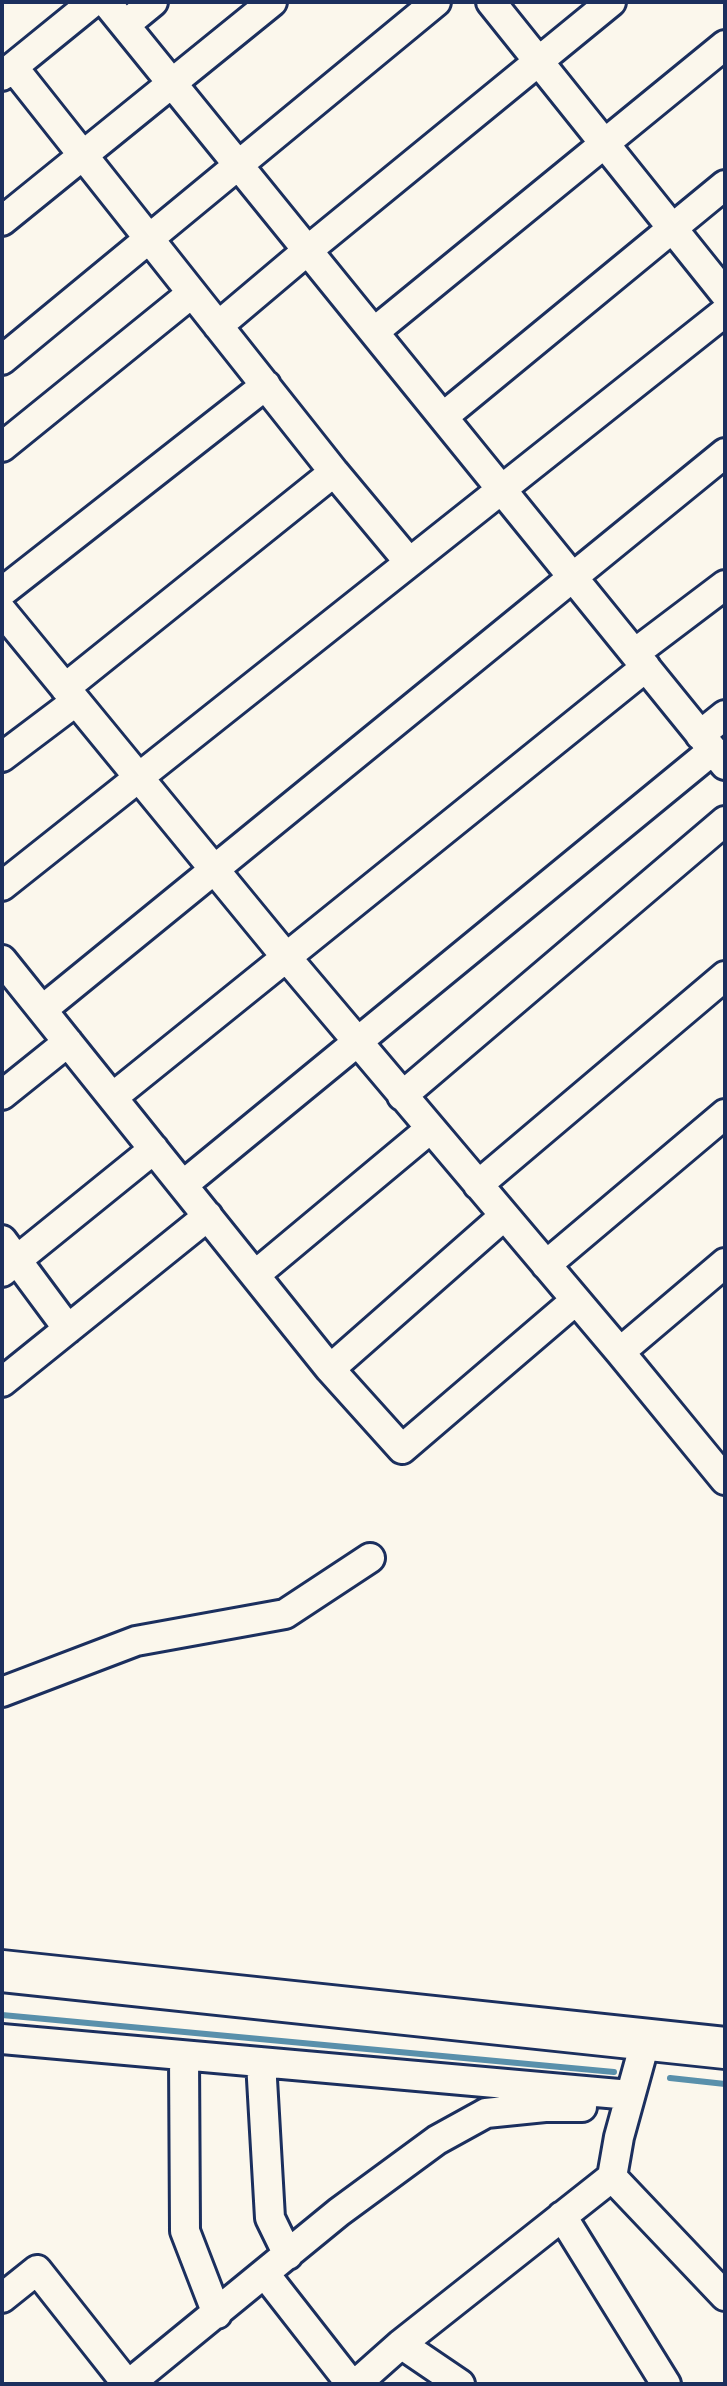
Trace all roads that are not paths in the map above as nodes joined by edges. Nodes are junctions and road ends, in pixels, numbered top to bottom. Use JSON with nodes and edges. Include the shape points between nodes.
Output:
{"nodes":[{"id":1,"x":93,"y":2,"type":"edge"},
{"id":2,"x":106,"y":2,"type":"edge"},
{"id":3,"x":153,"y":2,"type":"edge"},
{"id":4,"x":272,"y":2,"type":"edge"},
{"id":5,"x":436,"y":2,"type":"edge"},
{"id":6,"x":491,"y":2,"type":"edge"},
{"id":7,"x":611,"y":2,"type":"edge"},
{"id":8,"x":125,"y":25,"type":"junction"},
{"id":9,"x":725,"y":45,"type":"edge"},
{"id":10,"x":539,"y":61,"type":"junction"},
{"id":11,"x":8,"y":72,"type":"edge"},
{"id":12,"x":172,"y":83,"type":"junction"},
{"id":13,"x":605,"y":143,"type":"junction"},
{"id":14,"x":84,"y":154,"type":"junction"},
{"id":15,"x":238,"y":164,"type":"junction"},
{"id":16,"x":725,"y":185,"type":"edge"},
{"id":17,"x":2,"y":221,"type":"edge"},
{"id":18,"x":673,"y":227,"type":"junction"},
{"id":19,"x":148,"y":239,"type":"junction"},
{"id":20,"x":308,"y":250,"type":"junction"},
{"id":21,"x":192,"y":293,"type":"junction"},
{"id":22,"x":725,"y":294,"type":"edge"},
{"id":23,"x":725,"y":312,"type":"edge"},
{"id":24,"x":218,"y":326,"type":"junction"},
{"id":25,"x":374,"y":332,"type":"junction"},
{"id":26,"x":2,"y":360,"type":"edge"},
{"id":27,"x":266,"y":385,"type":"junction"},
{"id":28,"x":443,"y":417,"type":"junction"},
{"id":29,"x":2,"y":447,"type":"edge"},
{"id":30,"x":725,"y":453,"type":"edge"},
{"id":31,"x":334,"y":472,"type":"junction"},
{"id":32,"x":502,"y":488,"type":"junction"},
{"id":33,"x":409,"y":562,"type":"junction"},
{"id":34,"x":572,"y":576,"type":"junction"},
{"id":35,"x":725,"y":585,"type":"edge"},
{"id":36,"x":2,"y":592,"type":"edge"},
{"id":37,"x":2,"y":611,"type":"edge"},
{"id":38,"x":640,"y":660,"type":"junction"},
{"id":39,"x":70,"y":695,"type":"junction"},
{"id":40,"x":725,"y":715,"type":"edge"},
{"id":41,"x":713,"y":750,"type":"edge"},
{"id":42,"x":2,"y":757,"type":"edge"},
{"id":43,"x":137,"y":779,"type":"junction"},
{"id":44,"x":725,"y":821,"type":"edge"},
{"id":45,"x":213,"y":870,"type":"junction"},
{"id":46,"x":2,"y":886,"type":"edge"},
{"id":47,"x":287,"y":958,"type":"junction"},
{"id":48,"x":2,"y":960,"type":"edge"},
{"id":49,"x":725,"y":976,"type":"edge"},
{"id":50,"x":11,"y":989,"type":"edge"},
{"id":51,"x":42,"y":1010,"type":"junction"},
{"id":52,"x":356,"y":1041,"type":"junction"},
{"id":53,"x":68,"y":1042,"type":"junction"},
{"id":54,"x":2,"y":1095,"type":"edge"},
{"id":55,"x":402,"y":1096,"type":"junction"},
{"id":56,"x":113,"y":1097,"type":"junction"},
{"id":57,"x":725,"y":1114,"type":"edge"},
{"id":58,"x":430,"y":1129,"type":"junction"},
{"id":59,"x":154,"y":1149,"type":"junction"},
{"id":60,"x":183,"y":1185,"type":"junction"},
{"id":61,"x":478,"y":1185,"type":"junction"},
{"id":62,"x":208,"y":1216,"type":"junction"},
{"id":63,"x":504,"y":1216,"type":"junction"},
{"id":64,"x":7,"y":1257,"type":"edge"},
{"id":65,"x":546,"y":1265,"type":"junction"},
{"id":66,"x":255,"y":1275,"type":"junction"},
{"id":67,"x":720,"y":1277,"type":"edge"},
{"id":68,"x":576,"y":1300,"type":"junction"},
{"id":69,"x":68,"y":1329,"type":"junction"},
{"id":70,"x":620,"y":1352,"type":"junction"},
{"id":71,"x":330,"y":1369,"type":"junction"},
{"id":72,"x":2,"y":1382,"type":"edge"},
{"id":73,"x":720,"y":1465,"type":"edge"},
{"id":74,"x":370,"y":1558,"type":"dead end"},
{"id":75,"x":2,"y":1692,"type":"edge"},
{"id":76,"x":2,"y":1971,"type":"edge"},
{"id":77,"x":2,"y":2039,"type":"edge"},
{"id":78,"x":646,"y":2039,"type":"junction"},
{"id":79,"x":725,"y":2048,"type":"edge"},
{"id":80,"x":184,"y":2056,"type":"junction"},
{"id":81,"x":261,"y":2062,"type":"junction"},
{"id":82,"x":629,"y":2101,"type":"junction"},
{"id":83,"x":612,"y":2177,"type":"junction"},
{"id":84,"x":562,"y":2216,"type":"junction"},
{"id":85,"x":288,"y":2255,"type":"junction"},
{"id":86,"x":265,"y":2274,"type":"junction"},
{"id":87,"x":725,"y":2296,"type":"edge"},
{"id":88,"x":2,"y":2298,"type":"edge"},
{"id":89,"x":217,"y":2314,"type":"junction"},
{"id":90,"x":401,"y":2344,"type":"junction"},
{"id":91,"x":128,"y":2384,"type":"edge"},
{"id":92,"x":353,"y":2384,"type":"edge"},
{"id":93,"x":460,"y":2384,"type":"edge"},
{"id":94,"x":666,"y":2384,"type":"edge"}],
"edges":[{"from":1,"to":11,"type":"street"},
{"from":2,"to":8,"type":"street"},
{"from":3,"to":8,"type":"street"},
{"from":4,"to":12,"type":"street"},
{"from":5,"to":15,"type":"street"},
{"from":6,"to":10,"type":"street"},
{"from":7,"to":10,"type":"street"},
{"from":8,"to":12,"type":"street"},
{"from":9,"to":13,"type":"street"},
{"from":10,"to":13,"type":"street"},
{"from":10,"to":20,"type":"street"},
{"from":11,"to":14,"type":"street"},
{"from":12,"to":14,"type":"street"},
{"from":12,"to":15,"type":"street"},
{"from":13,"to":18,"type":"street"},
{"from":13,"to":25,"type":"street"},
{"from":14,"to":17,"type":"street"},
{"from":14,"to":19,"type":"street"},
{"from":15,"to":19,"type":"street"},
{"from":15,"to":20,"type":"street"},
{"from":16,"to":18,"type":"street"},
{"from":18,"to":22,"type":"street"},
{"from":18,"to":28,"type":"street"},
{"from":19,"to":21,"type":"street"},
{"from":19,"to":26,"type":"street"},
{"from":20,"to":24,"type":"street"},
{"from":20,"to":25,"type":"street"},
{"from":21,"to":24,"type":"street"},
{"from":21,"to":29,"type":"street"},
{"from":23,"to":32,"type":"street"},
{"from":24,"to":27,"type":"street"},
{"from":25,"to":28,"type":"street"},
{"from":27,"to":31,"type":"street"},
{"from":27,"to":36,"type":"street"},
{"from":28,"to":32,"type":"street"},
{"from":30,"to":34,"type":"street"},
{"from":31,"to":33,"type":"street"},
{"from":31,"to":39,"type":"street"},
{"from":32,"to":33,"type":"street"},
{"from":32,"to":34,"type":"street"},
{"from":33,"to":43,"type":"street"},
{"from":34,"to":38,"type":"street"},
{"from":34,"to":45,"type":"street"},
{"from":35,"to":38,"type":"street"},
{"from":37,"to":39,"type":"street"},
{"from":38,"to":41,"type":"street"},
{"from":38,"to":47,"type":"street"},
{"from":39,"to":42,"type":"street"},
{"from":39,"to":43,"type":"street"},
{"from":40,"to":41,"type":"street"},
{"from":41,"to":52,"type":"street"},
{"from":43,"to":45,"type":"street"},
{"from":43,"to":46,"type":"street"},
{"from":44,"to":55,"type":"street"},
{"from":45,"to":47,"type":"street"},
{"from":45,"to":51,"type":"street"},
{"from":47,"to":52,"type":"street"},
{"from":47,"to":56,"type":"street"},
{"from":48,"to":50,"type":"street"},
{"from":49,"to":61,"type":"street"},
{"from":50,"to":51,"type":"street"},
{"from":51,"to":53,"type":"street"},
{"from":52,"to":55,"type":"street"},
{"from":52,"to":60,"type":"street"},
{"from":53,"to":54,"type":"street"},
{"from":53,"to":56,"type":"street"},
{"from":55,"to":58,"type":"street"},
{"from":56,"to":59,"type":"street"},
{"from":57,"to":65,"type":"street"},
{"from":58,"to":61,"type":"street"},
{"from":58,"to":66,"type":"street"},
{"from":59,"to":60,"type":"street"},
{"from":59,"to":64,"type":"street"},
{"from":60,"to":62,"type":"street"},
{"from":61,"to":63,"type":"street"},
{"from":62,"to":66,"type":"street"},
{"from":62,"to":69,"type":"street"},
{"from":63,"to":65,"type":"street"},
{"from":63,"to":71,"type":"street"},
{"from":64,"to":69,"type":"street"},
{"from":65,"to":68,"type":"street"},
{"from":66,"to":71,"type":"street"},
{"from":67,"to":70,"type":"street"},
{"from":68,"to":70,"type":"street"},
{"from":68,"to":71,"type":"street","via":[[402,1449]]},
{"from":69,"to":72,"type":"street"},
{"from":70,"to":73,"type":"street"},
{"from":74,"to":75,"type":"street","via":[[285,1614],[136,1641]]},
{"from":76,"to":78,"type":"highway"},
{"from":77,"to":80,"type":"street"},
{"from":78,"to":79,"type":"highway"},
{"from":78,"to":82,"type":"street"},
{"from":80,"to":81,"type":"street"},
{"from":80,"to":89,"type":"street","via":[[185,2231]]},
{"from":81,"to":82,"type":"street"},
{"from":81,"to":85,"type":"street","via":[[270,2218]]},
{"from":82,"to":83,"type":"street"},
{"from":82,"to":85,"type":"street","via":[[486,2113],[437,2140]]},
{"from":83,"to":84,"type":"street"},
{"from":83,"to":87,"type":"street"},
{"from":84,"to":90,"type":"street"},
{"from":84,"to":94,"type":"street"},
{"from":85,"to":86,"type":"street"},
{"from":86,"to":89,"type":"street"},
{"from":86,"to":92,"type":"street"},
{"from":88,"to":91,"type":"street","via":[[37,2270]]},
{"from":89,"to":91,"type":"street"},
{"from":90,"to":92,"type":"street"},
{"from":90,"to":93,"type":"street"}]}
